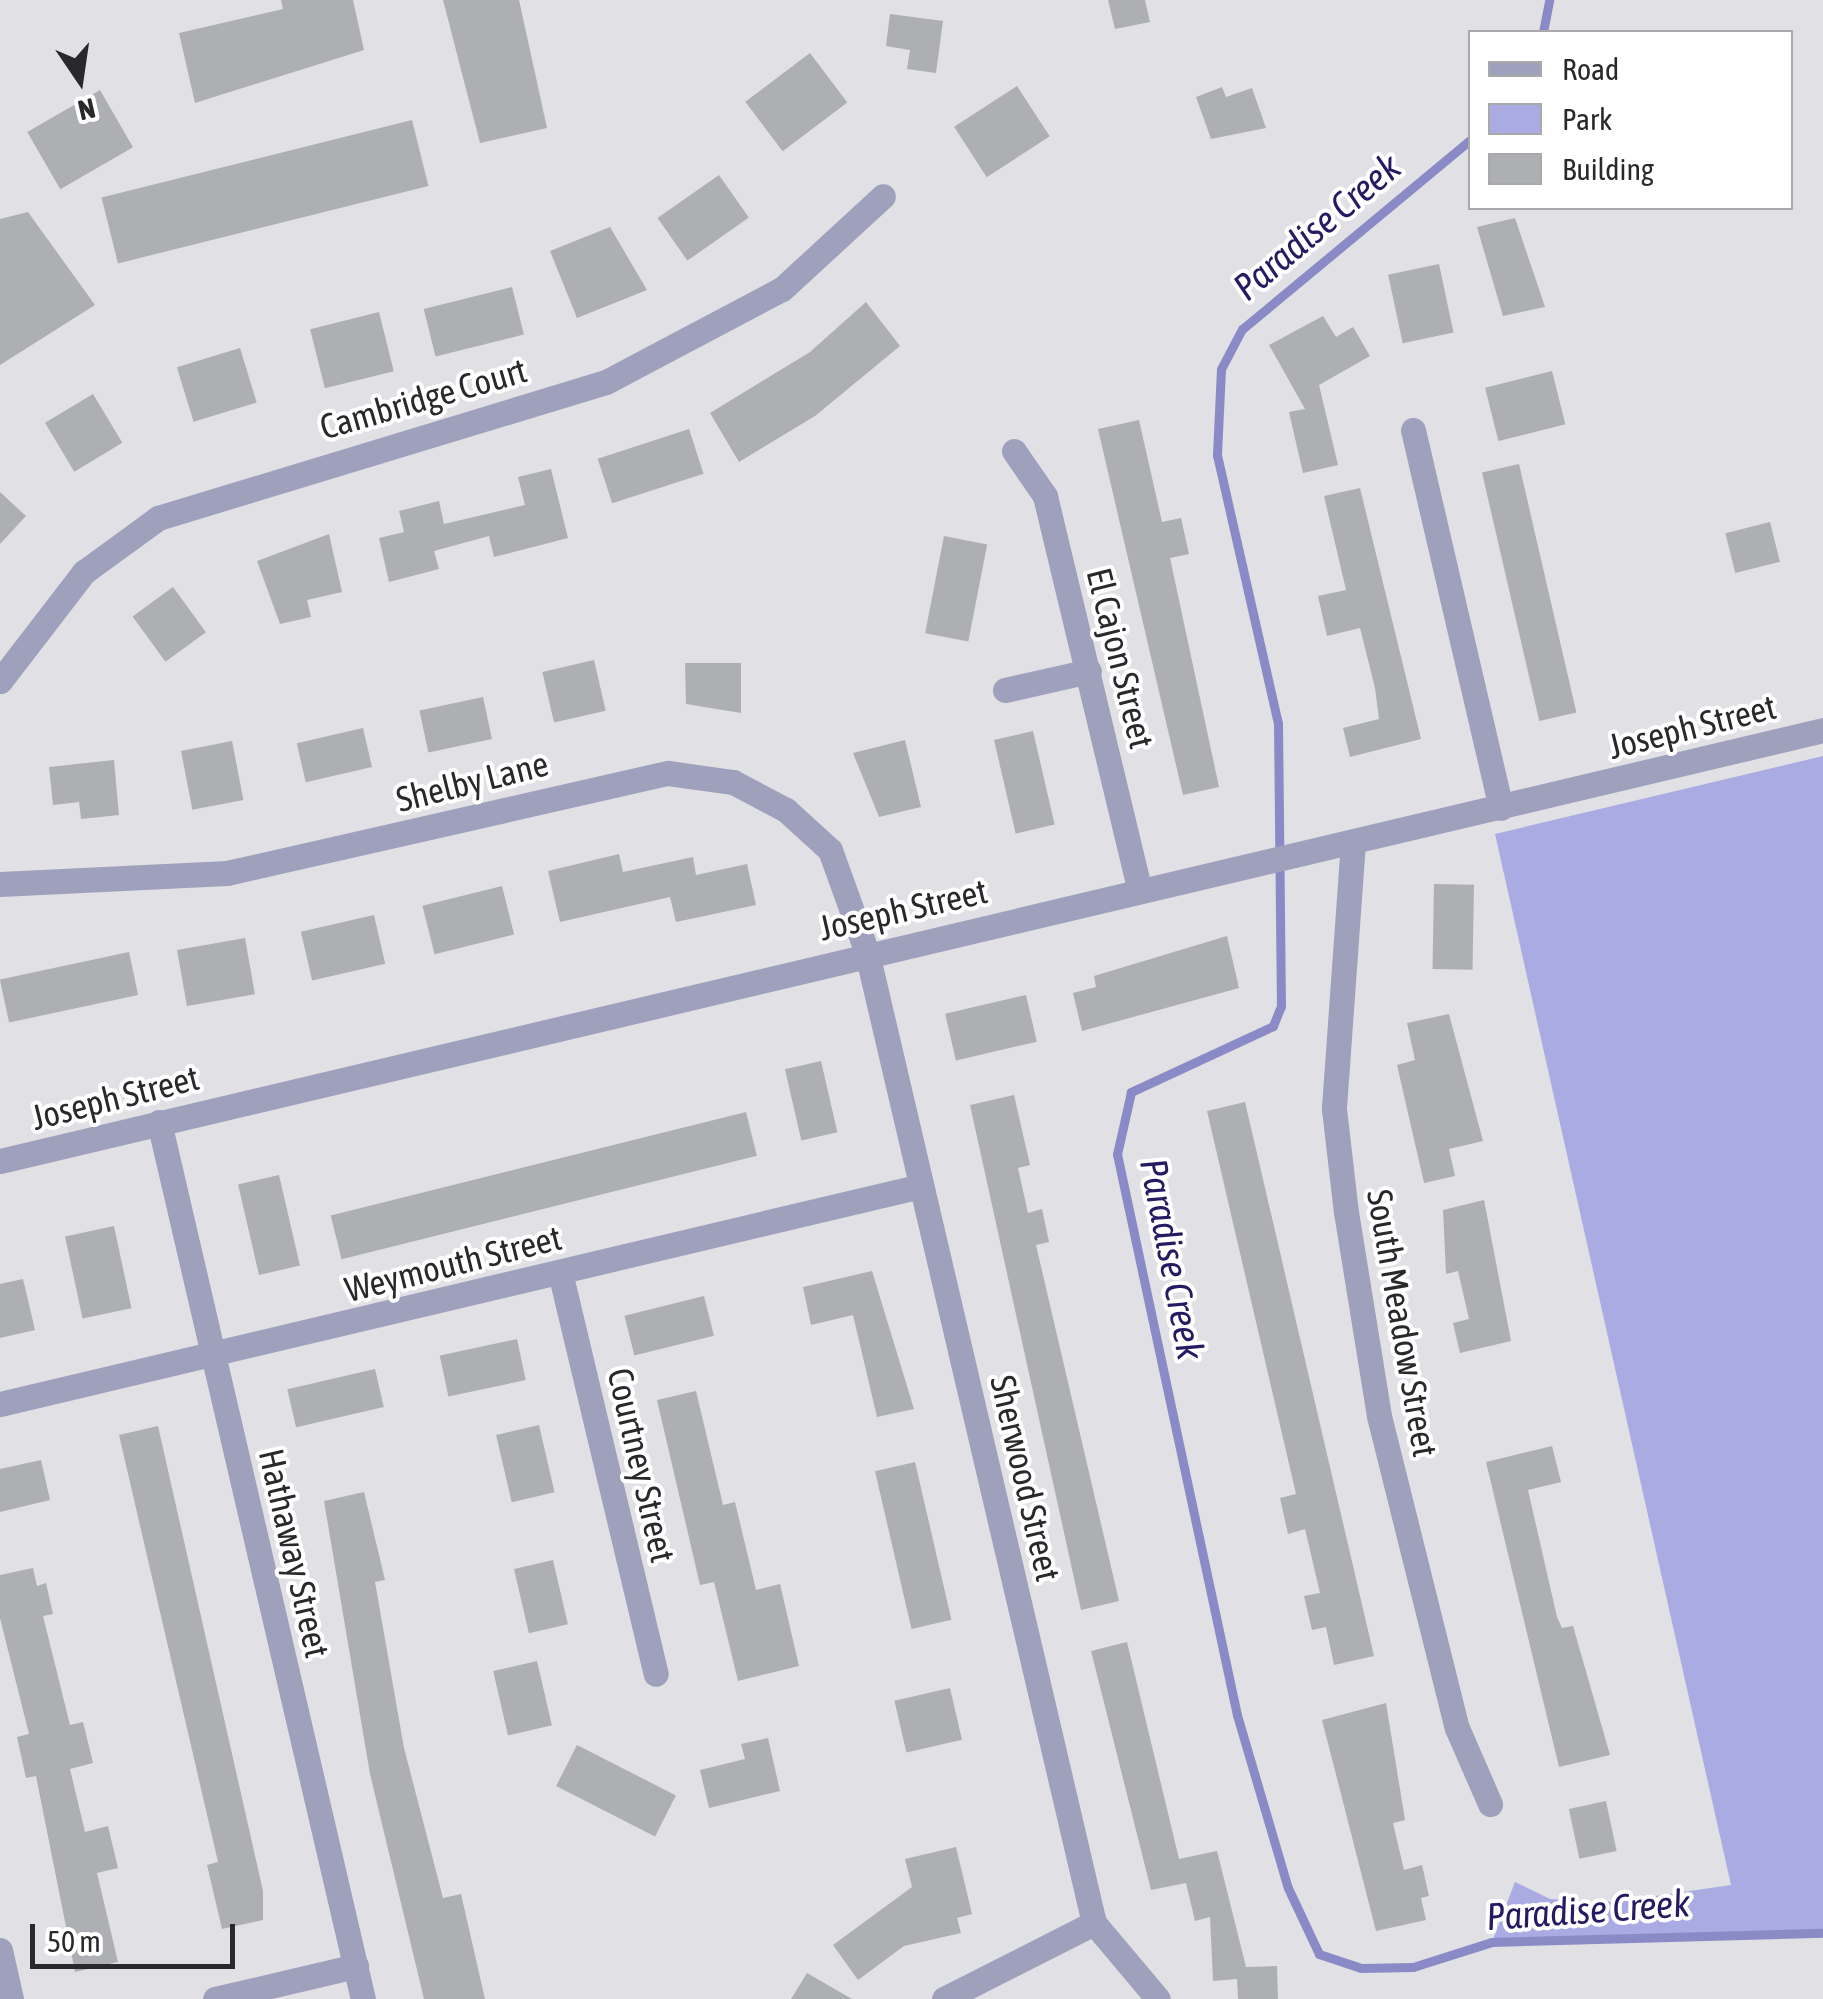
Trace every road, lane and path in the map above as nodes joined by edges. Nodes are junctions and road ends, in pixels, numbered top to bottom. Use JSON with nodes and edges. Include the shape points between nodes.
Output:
{"nodes":[{"id":1,"x":884,"y":196,"type":"dead end"},
{"id":2,"x":1413,"y":430,"type":"dead end"},
{"id":3,"x":1014,"y":451,"type":"dead end"},
{"id":4,"x":1089,"y":671,"type":"junction"},
{"id":5,"x":0,"y":681,"type":"edge"},
{"id":6,"x":1005,"y":690,"type":"dead end"},
{"id":7,"x":1823,"y":730,"type":"edge"},
{"id":8,"x":1501,"y":808,"type":"junction"},
{"id":9,"x":1353,"y":842,"type":"junction"},
{"id":10,"x":0,"y":884,"type":"edge"},
{"id":11,"x":1140,"y":891,"type":"junction"},
{"id":12,"x":866,"y":952,"type":"junction"},
{"id":13,"x":160,"y":1122,"type":"junction"},
{"id":14,"x":0,"y":1162,"type":"edge"},
{"id":15,"x":922,"y":1186,"type":"junction"},
{"id":16,"x":560,"y":1272,"type":"junction"},
{"id":17,"x":213,"y":1357,"type":"junction"},
{"id":18,"x":0,"y":1404,"type":"edge"},
{"id":19,"x":656,"y":1674,"type":"dead end"},
{"id":20,"x":1490,"y":1804,"type":"dead end"},
{"id":21,"x":1094,"y":1923,"type":"junction"},
{"id":22,"x":0,"y":1950,"type":"edge"},
{"id":23,"x":356,"y":1966,"type":"junction"},
{"id":24,"x":11,"y":1999,"type":"edge"},
{"id":25,"x":214,"y":1999,"type":"edge"},
{"id":26,"x":363,"y":1999,"type":"edge"},
{"id":27,"x":944,"y":1999,"type":"edge"},
{"id":28,"x":1158,"y":1999,"type":"edge"}],
"edges":[{"from":1,"to":5,"type":"street","name":"Cambridge Court","via":[[782,289],[606,382],[158,518],[84,572]]},
{"from":2,"to":8,"type":"street"},
{"from":3,"to":4,"type":"street","name":"El Cajon Street","via":[[1046,496]]},
{"from":4,"to":6,"type":"street"},
{"from":4,"to":11,"type":"street","name":"El Cajon Street"},
{"from":7,"to":8,"type":"street","name":"Joseph Street"},
{"from":8,"to":9,"type":"street","name":"Joseph Street"},
{"from":9,"to":11,"type":"street","name":"Joseph Street"},
{"from":9,"to":20,"type":"street","name":"South Meadow Street","via":[[1334,1109],[1346,1212],[1379,1416],[1457,1728]]},
{"from":10,"to":12,"type":"street","name":"Shelby Lane","via":[[226,873],[668,773],[733,782],[786,810],[830,850]]},
{"from":11,"to":12,"type":"street","name":"Joseph Street"},
{"from":12,"to":13,"type":"street","name":"Joseph Street"},
{"from":12,"to":15,"type":"street","name":"Sherwood Street"},
{"from":13,"to":14,"type":"street","name":"Joseph Street"},
{"from":13,"to":17,"type":"street","name":"Hathaway Street"},
{"from":15,"to":16,"type":"street","name":"Weymouth Street"},
{"from":15,"to":21,"type":"street","name":"Sherwood Street"},
{"from":16,"to":17,"type":"street","name":"Weymouth Street"},
{"from":16,"to":19,"type":"street","name":"Courtney Street"},
{"from":17,"to":18,"type":"street","name":"Weymouth Street"},
{"from":17,"to":23,"type":"street","name":"Hathaway Street"},
{"from":21,"to":27,"type":"street"},
{"from":21,"to":28,"type":"street","name":"Sherwood Street"},
{"from":22,"to":24,"type":"street"},
{"from":23,"to":25,"type":"street"},
{"from":23,"to":26,"type":"street","name":"Hathaway Street"}]}
